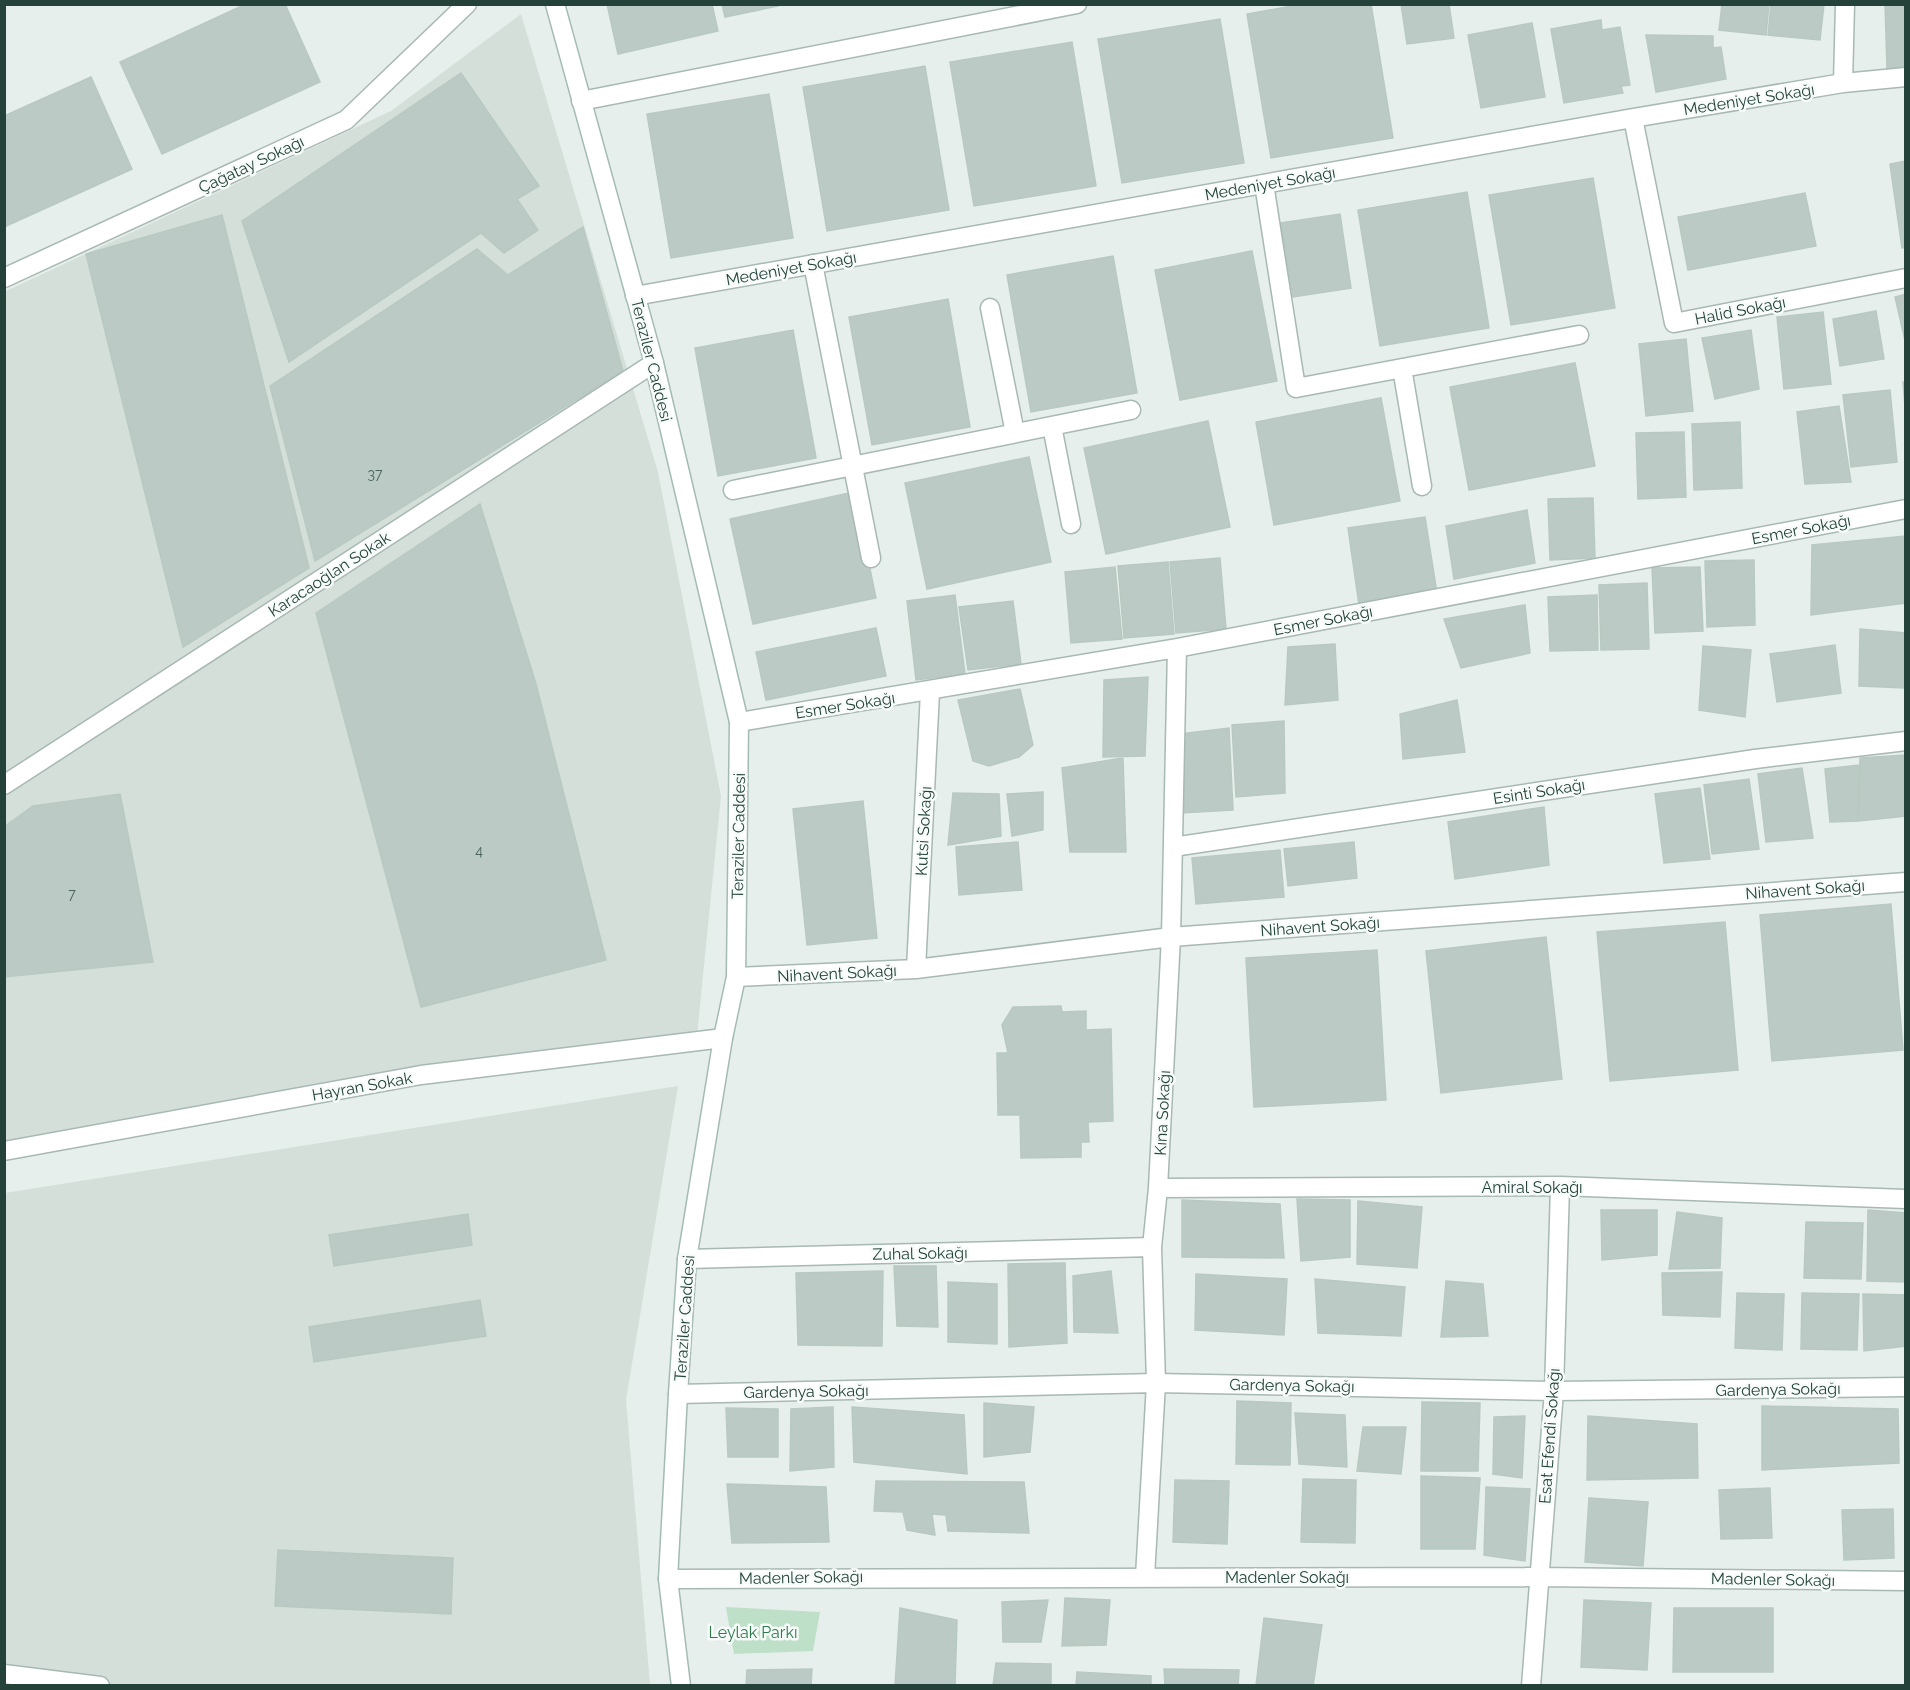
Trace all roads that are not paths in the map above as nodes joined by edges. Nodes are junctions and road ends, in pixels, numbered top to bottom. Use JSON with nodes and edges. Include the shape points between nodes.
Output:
{"nodes":[{"id":1,"x":467,"y":4,"type":"edge"},
{"id":2,"x":555,"y":4,"type":"edge"},
{"id":3,"x":1077,"y":4,"type":"edge"},
{"id":4,"x":1845,"y":4,"type":"edge"},
{"id":5,"x":1905,"y":77,"type":"edge"},
{"id":6,"x":1843,"y":83,"type":"junction"},
{"id":7,"x":581,"y":101,"type":"junction"},
{"id":8,"x":1634,"y":118,"type":"junction"},
{"id":9,"x":1264,"y":184,"type":"junction"},
{"id":10,"x":813,"y":264,"type":"junction"},
{"id":11,"x":4,"y":278,"type":"edge"},
{"id":12,"x":1905,"y":278,"type":"edge"},
{"id":13,"x":635,"y":296,"type":"junction"},
{"id":14,"x":990,"y":309,"type":"dead end"},
{"id":15,"x":1579,"y":335,"type":"dead end"},
{"id":16,"x":654,"y":363,"type":"junction"},
{"id":17,"x":1402,"y":368,"type":"junction"},
{"id":18,"x":1131,"y":410,"type":"dead end"},
{"id":19,"x":1052,"y":426,"type":"junction"},
{"id":20,"x":1015,"y":433,"type":"junction"},
{"id":21,"x":853,"y":466,"type":"junction"},
{"id":22,"x":1422,"y":486,"type":"dead end"},
{"id":23,"x":733,"y":490,"type":"dead end"},
{"id":24,"x":1905,"y":509,"type":"edge"},
{"id":25,"x":1071,"y":524,"type":"dead end"},
{"id":26,"x":871,"y":558,"type":"dead end"},
{"id":27,"x":1177,"y":648,"type":"junction"},
{"id":28,"x":930,"y":692,"type":"junction"},
{"id":29,"x":739,"y":722,"type":"junction"},
{"id":30,"x":1905,"y":741,"type":"edge"},
{"id":31,"x":4,"y":784,"type":"edge"},
{"id":32,"x":1173,"y":847,"type":"junction"},
{"id":33,"x":1905,"y":882,"type":"edge"},
{"id":34,"x":1171,"y":937,"type":"junction"},
{"id":35,"x":916,"y":969,"type":"junction"},
{"id":36,"x":736,"y":977,"type":"junction"},
{"id":37,"x":723,"y":1038,"type":"junction"},
{"id":38,"x":4,"y":1151,"type":"edge"},
{"id":39,"x":1560,"y":1186,"type":"junction"},
{"id":40,"x":1158,"y":1188,"type":"junction"},
{"id":41,"x":1905,"y":1199,"type":"edge"},
{"id":42,"x":1152,"y":1247,"type":"junction"},
{"id":43,"x":687,"y":1259,"type":"junction"},
{"id":44,"x":1156,"y":1383,"type":"junction"},
{"id":45,"x":1905,"y":1388,"type":"edge"},
{"id":46,"x":1554,"y":1391,"type":"junction"},
{"id":47,"x":678,"y":1394,"type":"junction"},
{"id":48,"x":1145,"y":1577,"type":"junction"},
{"id":49,"x":1538,"y":1577,"type":"junction"},
{"id":50,"x":668,"y":1579,"type":"junction"},
{"id":51,"x":1905,"y":1581,"type":"edge"},
{"id":52,"x":4,"y":1674,"type":"edge"},
{"id":53,"x":100,"y":1686,"type":"edge"},
{"id":54,"x":681,"y":1686,"type":"edge"},
{"id":55,"x":1531,"y":1686,"type":"edge"}],
"edges":[{"from":1,"to":11,"type":"street","name":"Çağatay Sokağı","via":[[346,120]]},
{"from":2,"to":7,"type":"street","name":"Teraziler Caddesi"},
{"from":3,"to":7,"type":"street"},
{"from":4,"to":6,"type":"street"},
{"from":5,"to":6,"type":"street","name":"Medeniyet Sokağı"},
{"from":6,"to":8,"type":"street","name":"Medeniyet Sokağı"},
{"from":7,"to":13,"type":"street","name":"Teraziler Caddesi"},
{"from":8,"to":9,"type":"street","name":"Medeniyet Sokağı"},
{"from":8,"to":12,"type":"street","name":"Halid Sokağı","via":[[1674,323]]},
{"from":9,"to":10,"type":"street","name":"Medeniyet Sokağı"},
{"from":9,"to":17,"type":"street","via":[[1296,387]]},
{"from":10,"to":13,"type":"street","name":"Medeniyet Sokağı"},
{"from":10,"to":21,"type":"street"},
{"from":13,"to":16,"type":"street","name":"Teraziler Caddesi"},
{"from":14,"to":20,"type":"street"},
{"from":15,"to":17,"type":"street"},
{"from":16,"to":29,"type":"street","name":"Teraziler Caddesi"},
{"from":16,"to":31,"type":"street","name":"Karacaoğlan Sokak"},
{"from":17,"to":22,"type":"street"},
{"from":18,"to":19,"type":"street"},
{"from":19,"to":20,"type":"street"},
{"from":19,"to":25,"type":"street"},
{"from":20,"to":21,"type":"street"},
{"from":21,"to":23,"type":"street"},
{"from":21,"to":26,"type":"street"},
{"from":24,"to":27,"type":"street","name":"Esmer Sokağı"},
{"from":27,"to":28,"type":"street","name":"Esmer Sokağı"},
{"from":27,"to":32,"type":"street","name":"Kına Sokağı"},
{"from":28,"to":29,"type":"street","name":"Esmer Sokağı"},
{"from":28,"to":35,"type":"street","name":"Kutsi Sokağı"},
{"from":29,"to":36,"type":"street","name":"Teraziler Caddesi"},
{"from":30,"to":32,"type":"street","name":"Esinti Sokağı","via":[[1755,759]]},
{"from":32,"to":34,"type":"street","name":"Kına Sokağı"},
{"from":33,"to":34,"type":"street","name":"Nihavent Sokağı"},
{"from":34,"to":35,"type":"street","name":"Nihavent Sokağı"},
{"from":34,"to":40,"type":"street","name":"Kına Sokağı"},
{"from":35,"to":36,"type":"street","name":"Nihavent Sokağı"},
{"from":36,"to":37,"type":"street","name":"Teraziler Caddesi"},
{"from":37,"to":38,"type":"street","name":"Hayran Sokak","via":[[421,1075]]},
{"from":37,"to":43,"type":"street","name":"Teraziler Caddesi"},
{"from":39,"to":40,"type":"street","name":"Amiral Sokağı"},
{"from":39,"to":41,"type":"street","name":"Amiral Sokağı"},
{"from":39,"to":46,"type":"street","name":"Esat Efendi Sokağı"},
{"from":40,"to":42,"type":"street","name":"Kına Sokağı"},
{"from":42,"to":43,"type":"street","name":"Zuhal Sokağı"},
{"from":42,"to":44,"type":"street","name":"Kına Sokağı"},
{"from":43,"to":47,"type":"street","name":"Teraziler Caddesi"},
{"from":44,"to":46,"type":"street","name":"Gardenya Sokağı"},
{"from":44,"to":47,"type":"street","name":"Gardenya Sokağı"},
{"from":44,"to":48,"type":"street","name":"Kına Sokağı"},
{"from":45,"to":46,"type":"street","name":"Gardenya Sokağı"},
{"from":46,"to":49,"type":"street","name":"Esat Efendi Sokağı"},
{"from":47,"to":50,"type":"street","name":"Teraziler Caddesi"},
{"from":48,"to":49,"type":"street","name":"Madenler Sokağı"},
{"from":48,"to":50,"type":"street","name":"Madenler Sokağı"},
{"from":49,"to":51,"type":"street","name":"Madenler Sokağı"},
{"from":49,"to":55,"type":"street","name":"Esat Efendi Sokağı"},
{"from":50,"to":54,"type":"street","name":"Teraziler Caddesi"},
{"from":52,"to":53,"type":"street"}]}
